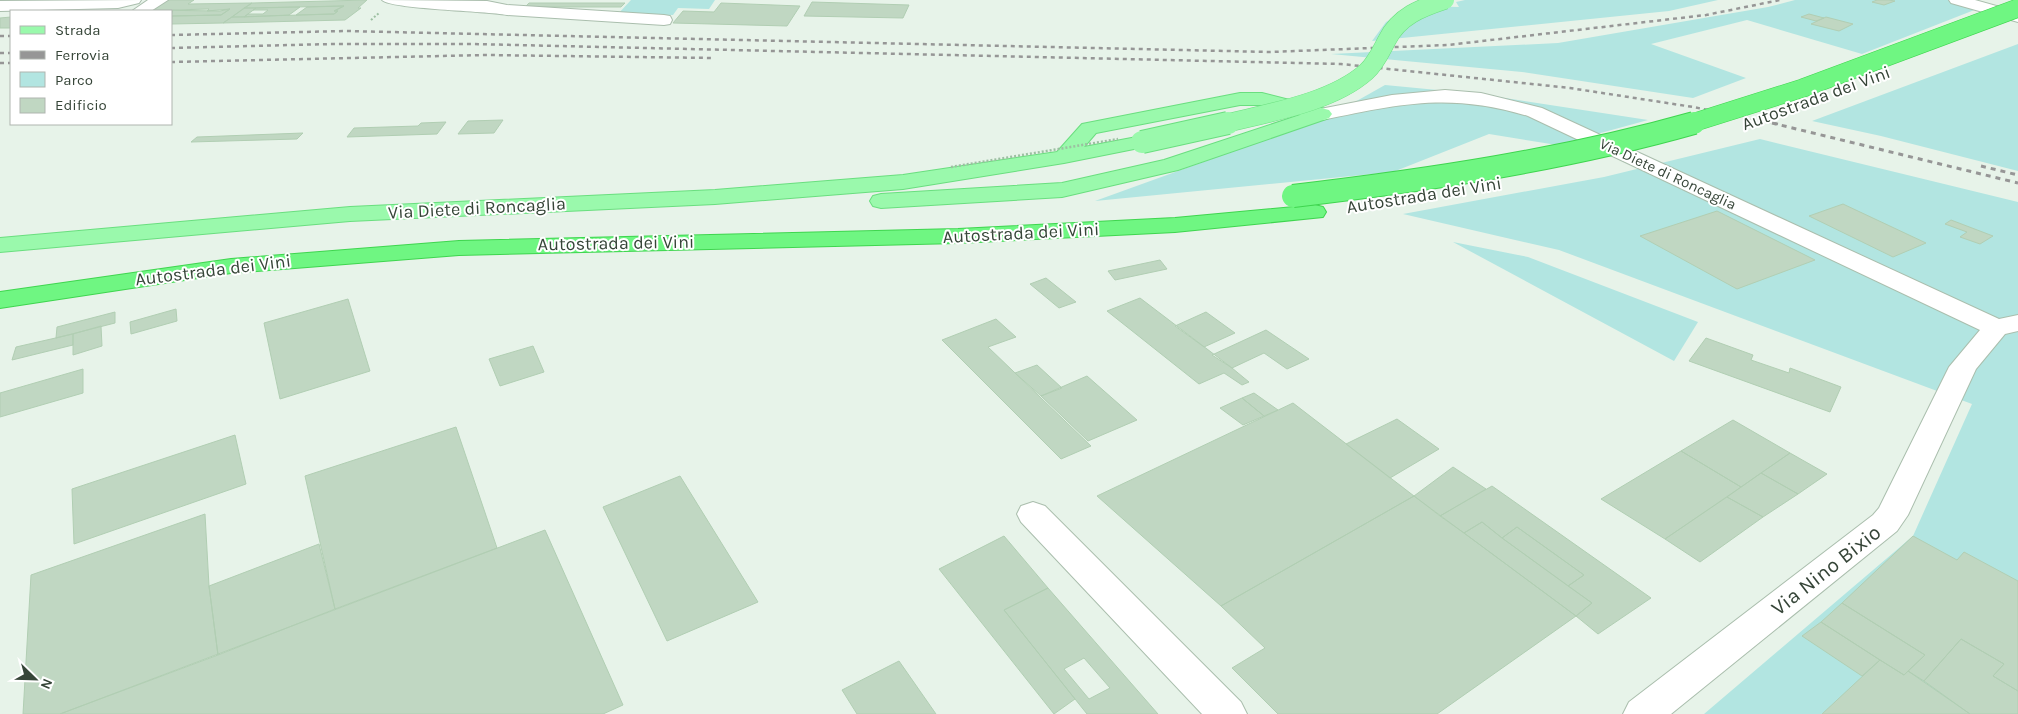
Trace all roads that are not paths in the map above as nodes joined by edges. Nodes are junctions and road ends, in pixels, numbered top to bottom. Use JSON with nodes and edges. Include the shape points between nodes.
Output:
{"nodes":[{"id":1,"x":160,"y":0,"type":"edge"},
{"id":2,"x":390,"y":0,"type":"edge"},
{"id":3,"x":1445,"y":0,"type":"edge"},
{"id":4,"x":1957,"y":0,"type":"edge"},
{"id":5,"x":105,"y":2,"type":"edge"},
{"id":6,"x":0,"y":6,"type":"edge"},
{"id":7,"x":2018,"y":8,"type":"edge"},
{"id":8,"x":142,"y":10,"type":"edge"},
{"id":9,"x":2018,"y":17,"type":"edge"},
{"id":10,"x":664,"y":20,"type":"dead end"},
{"id":11,"x":2018,"y":24,"type":"edge"},
{"id":12,"x":1322,"y":114,"type":"junction"},
{"id":13,"x":1064,"y":157,"type":"junction"},
{"id":14,"x":715,"y":198,"type":"junction"},
{"id":15,"x":0,"y":245,"type":"edge"},
{"id":16,"x":0,"y":282,"type":"edge"},
{"id":17,"x":0,"y":300,"type":"edge"},
{"id":18,"x":2007,"y":326,"type":"edge"},
{"id":19,"x":1033,"y":514,"type":"dead end"},
{"id":20,"x":1227,"y":714,"type":"edge"},
{"id":21,"x":1643,"y":714,"type":"edge"}],
"edges":[{"from":1,"to":8,"type":"street"},
{"from":2,"to":10,"type":"street"},
{"from":3,"to":13,"type":"main road","name":"Via Diete di Roncaglia","bridge":true,"via":[[1402,19],[1392,29],[1378,60],[1368,70],[1329,94],[1199,130]]},
{"from":4,"to":9,"type":"street"},
{"from":5,"to":6,"type":"street"},
{"from":7,"to":16,"type":"highway","name":"Autostrada dei Vini","bridge":true,"via":[[1796,89],[1673,129],[1572,154],[1428,180],[1221,204],[1039,217],[416,232],[219,250],[99,265]]},
{"from":11,"to":17,"type":"highway","name":"Autostrada dei Vini","via":[[1796,107],[1655,151],[1524,180],[1315,212],[1175,225],[958,236],[450,248],[231,266]]},
{"from":12,"to":13,"type":"main road","via":[[1262,99],[1240,99],[1089,128]]},
{"from":12,"to":14,"type":"main road","via":[[1170,165],[1062,190],[822,205]]},
{"from":12,"to":18,"type":"street","name":"Via Diete di Roncaglia","via":[[1390,101],[1442,96],[1465,96],[1535,112]]},
{"from":13,"to":14,"type":"main road","name":"Via Diete di Roncaglia","via":[[903,182]]},
{"from":14,"to":15,"type":"main road","name":"Via Diete di Roncaglia","via":[[350,214]]},
{"from":18,"to":21,"type":"street","name":"Via Nino Bixio","via":[[1963,366],[1892,515],[1885,523]]},
{"from":19,"to":20,"type":"street"}]}
